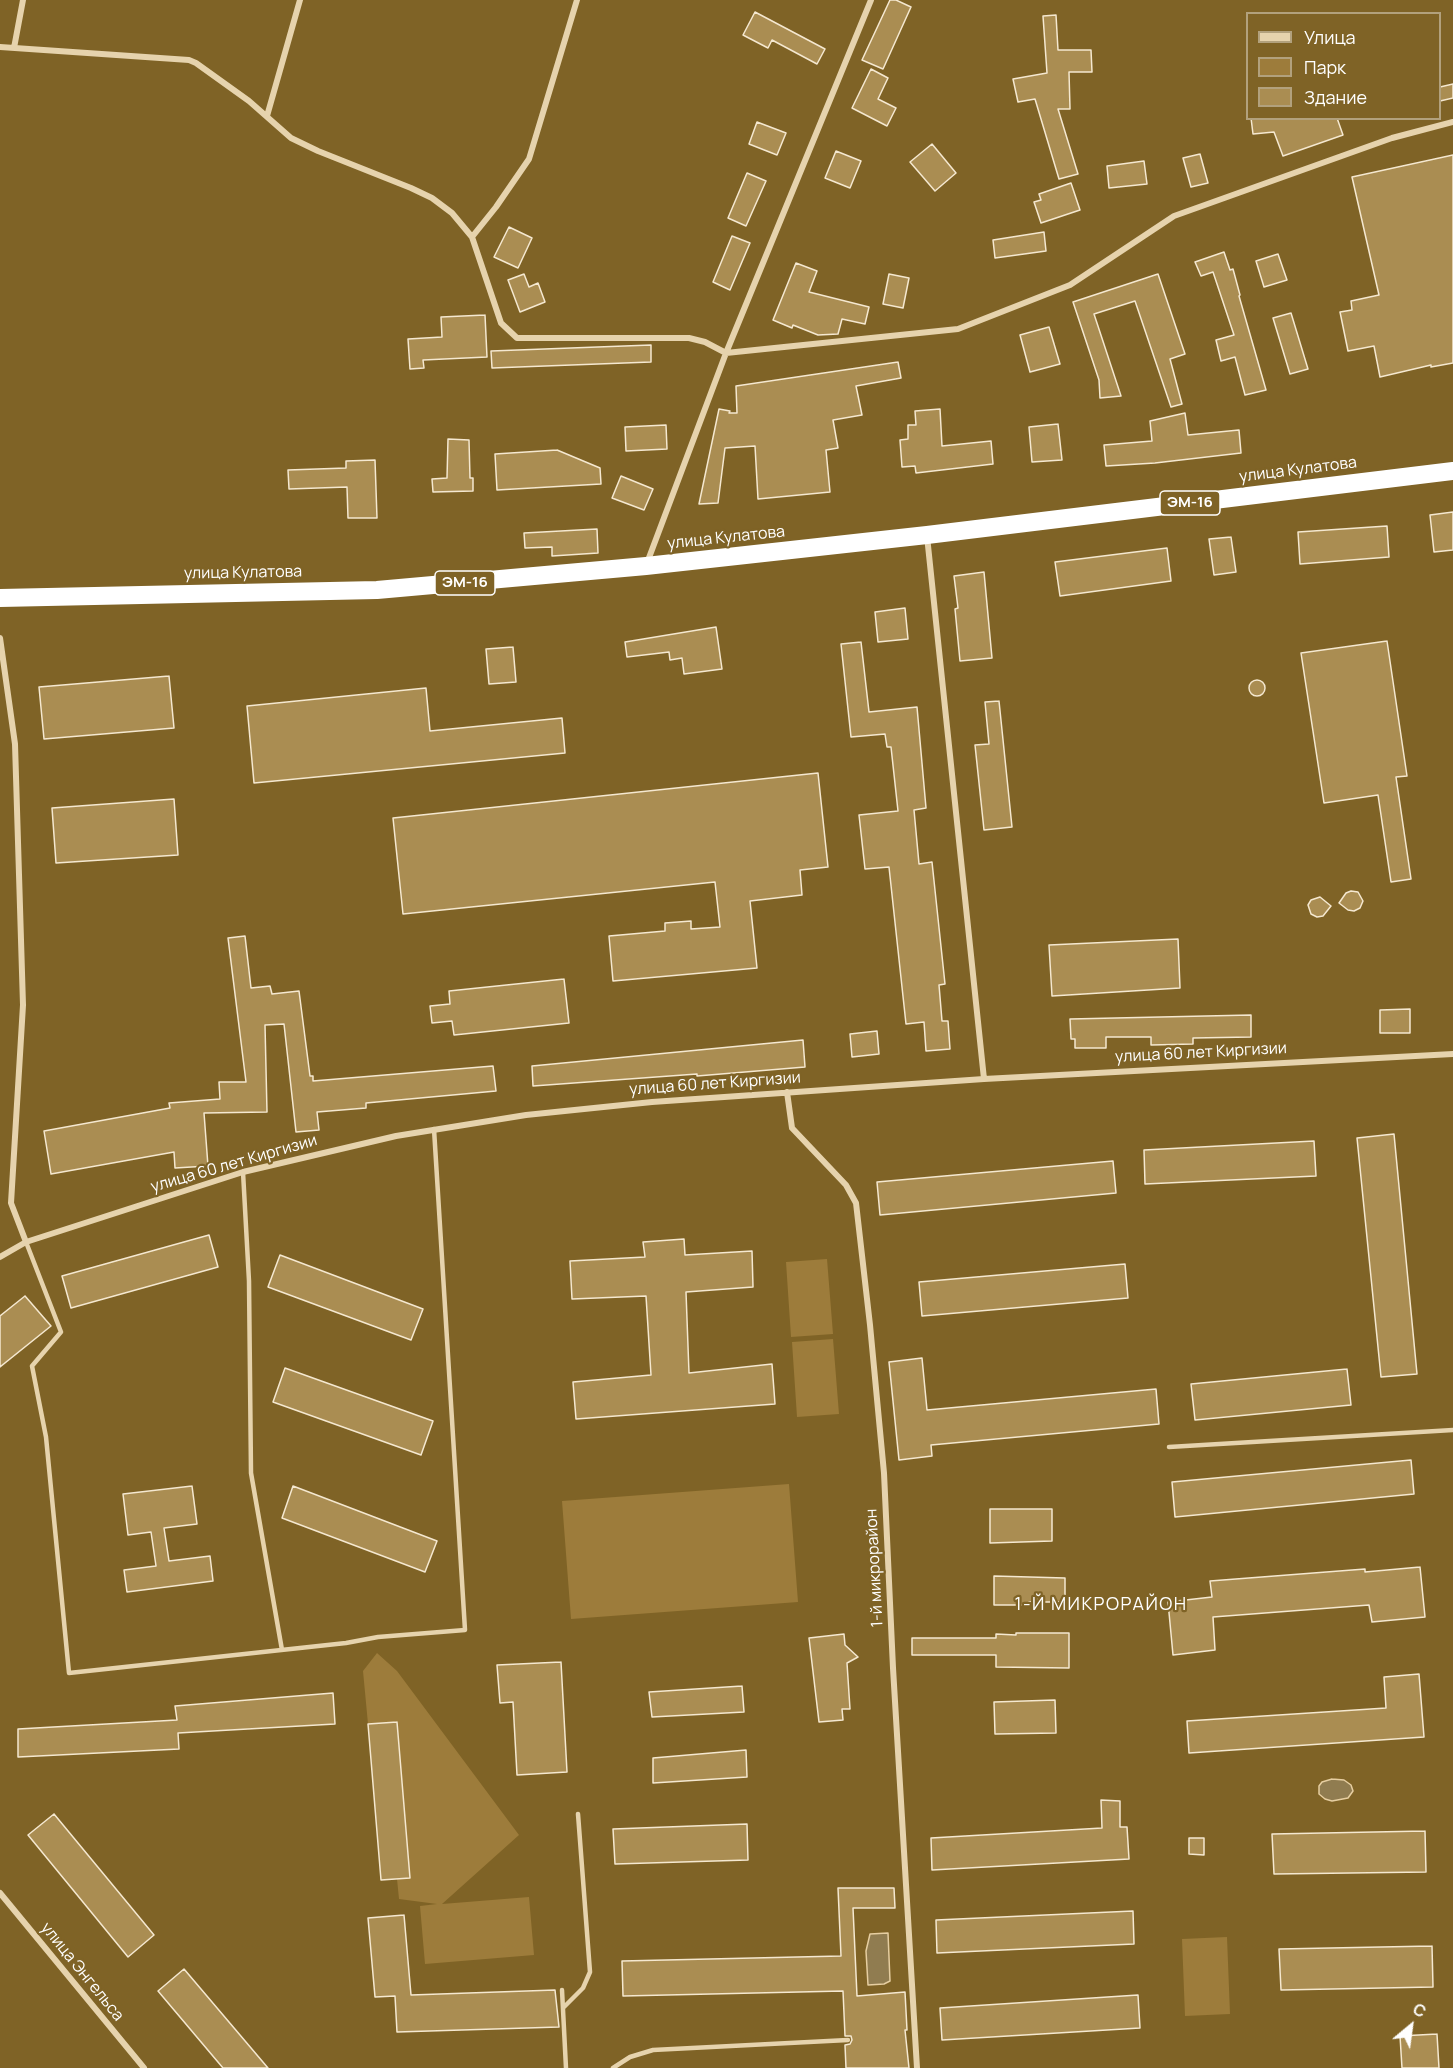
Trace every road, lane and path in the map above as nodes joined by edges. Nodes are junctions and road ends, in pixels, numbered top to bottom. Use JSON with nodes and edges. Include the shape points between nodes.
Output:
{"nodes":[{"id":1,"x":23,"y":0,"type":"edge"},
{"id":2,"x":300,"y":0,"type":"edge"},
{"id":3,"x":577,"y":0,"type":"edge"},
{"id":4,"x":871,"y":0,"type":"edge"},
{"id":5,"x":0,"y":47,"type":"edge"},
{"id":6,"x":14,"y":48,"type":"junction"},
{"id":7,"x":267,"y":116,"type":"junction"},
{"id":8,"x":1453,"y":122,"type":"edge"},
{"id":9,"x":472,"y":237,"type":"junction"},
{"id":10,"x":726,"y":353,"type":"junction"},
{"id":11,"x":1453,"y":471,"type":"edge"},
{"id":12,"x":927,"y":536,"type":"junction"},
{"id":13,"x":646,"y":566,"type":"junction"},
{"id":14,"x":0,"y":598,"type":"edge"},
{"id":15,"x":0,"y":638,"type":"edge"},
{"id":16,"x":1453,"y":1054,"type":"edge"},
{"id":17,"x":984,"y":1078,"type":"junction"},
{"id":18,"x":787,"y":1092,"type":"junction"},
{"id":19,"x":434,"y":1129,"type":"junction"},
{"id":20,"x":243,"y":1173,"type":"junction"},
{"id":21,"x":26,"y":1242,"type":"junction"},
{"id":22,"x":0,"y":1257,"type":"edge"},
{"id":23,"x":1453,"y":1430,"type":"edge"},
{"id":24,"x":1168,"y":1447,"type":"dead end"},
{"id":25,"x":282,"y":1650,"type":"junction"},
{"id":26,"x":578,"y":1814,"type":"dead end"},
{"id":27,"x":0,"y":1893,"type":"edge"},
{"id":28,"x":562,"y":1990,"type":"dead end"},
{"id":29,"x":563,"y":2008,"type":"junction"},
{"id":30,"x":848,"y":2040,"type":"dead end"},
{"id":31,"x":144,"y":2068,"type":"edge"},
{"id":32,"x":566,"y":2068,"type":"edge"},
{"id":33,"x":613,"y":2068,"type":"edge"},
{"id":34,"x":917,"y":2068,"type":"edge"}],
"edges":[{"from":1,"to":6,"type":"street"},
{"from":2,"to":7,"type":"street"},
{"from":3,"to":9,"type":"street","via":[[529,159]]},
{"from":4,"to":10,"type":"street"},
{"from":5,"to":6,"type":"street"},
{"from":6,"to":7,"type":"street","via":[[189,60]]},
{"from":7,"to":9,"type":"street","via":[[302,144],[432,198],[452,213]]},
{"from":8,"to":10,"type":"street","via":[[1392,138],[1174,216],[1070,285],[958,329]]},
{"from":9,"to":10,"type":"street","via":[[501,323],[517,338],[689,338]]},
{"from":10,"to":13,"type":"street"},
{"from":11,"to":12,"type":"highway","name":"улица Кулатова","number":"ЭМ-16"},
{"from":12,"to":13,"type":"highway","name":"улица Кулатова","number":"ЭМ-16"},
{"from":12,"to":17,"type":"street"},
{"from":13,"to":14,"type":"highway","name":"улица Кулатова","number":"ЭМ-16","via":[[377,590]]},
{"from":15,"to":21,"type":"street","via":[[15,744],[23,1005],[11,1203]]},
{"from":16,"to":17,"type":"street","name":"улица 60 лет Киргизии"},
{"from":17,"to":18,"type":"street","name":"улица 60 лет Киргизии"},
{"from":18,"to":19,"type":"street","name":"улица 60 лет Киргизии","via":[[526,1115]]},
{"from":18,"to":34,"type":"street","name":"1-й микрорайон","via":[[792,1128],[846,1185],[856,1203],[884,1473]]},
{"from":19,"to":20,"type":"street","name":"улица 60 лет Киргизии"},
{"from":19,"to":25,"type":"lane","via":[[465,1630]]},
{"from":20,"to":21,"type":"street","name":"улица 60 лет Киргизии"},
{"from":20,"to":25,"type":"lane","via":[[251,1473]]},
{"from":21,"to":22,"type":"street","name":"улица 60 лет Киргизии"},
{"from":21,"to":25,"type":"lane","via":[[61,1332],[32,1366],[46,1437],[69,1673]]},
{"from":23,"to":24,"type":"lane"},
{"from":26,"to":29,"type":"lane","via":[[590,1972],[583,1988]]},
{"from":27,"to":31,"type":"street","name":"улица Энгельса"},
{"from":28,"to":29,"type":"lane"},
{"from":29,"to":32,"type":"lane"},
{"from":30,"to":33,"type":"lane","via":[[653,2050],[630,2057]]}]}
